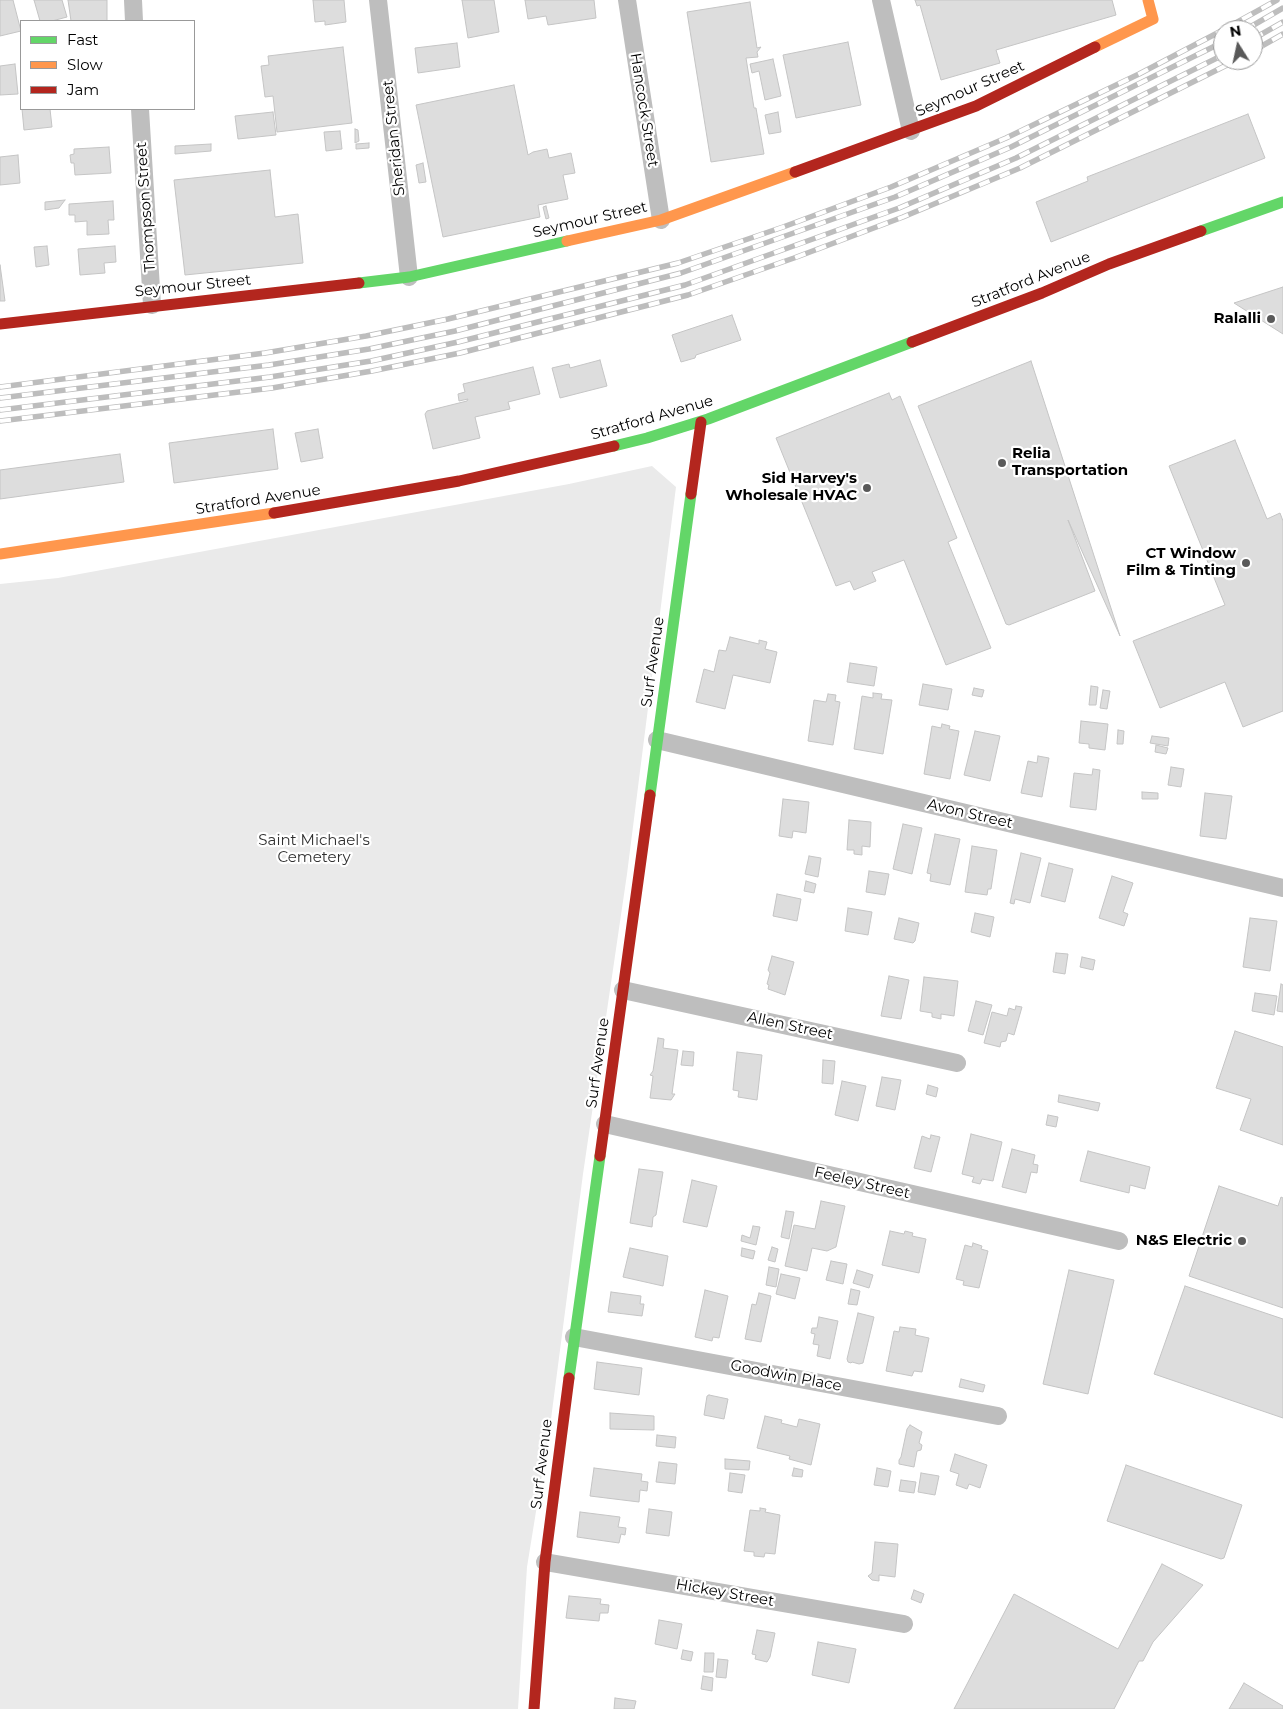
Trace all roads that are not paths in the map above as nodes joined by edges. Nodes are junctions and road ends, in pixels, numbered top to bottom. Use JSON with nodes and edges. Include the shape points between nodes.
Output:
{"nodes":[{"id":1,"x":133,"y":0,"type":"edge"},
{"id":2,"x":378,"y":0,"type":"edge"},
{"id":3,"x":626,"y":0,"type":"edge"},
{"id":4,"x":881,"y":0,"type":"edge"},
{"id":5,"x":1148,"y":0,"type":"edge"},
{"id":6,"x":134,"y":20,"type":"edge"},
{"id":7,"x":140,"y":110,"type":"edge"},
{"id":8,"x":911,"y":131,"type":"junction"},
{"id":9,"x":1283,"y":202,"type":"edge"},
{"id":10,"x":661,"y":220,"type":"junction"},
{"id":11,"x":409,"y":277,"type":"junction"},
{"id":12,"x":152,"y":305,"type":"junction"},
{"id":13,"x":0,"y":324,"type":"edge"},
{"id":14,"x":700,"y":422,"type":"junction"},
{"id":15,"x":0,"y":554,"type":"edge"},
{"id":16,"x":657,"y":740,"type":"junction"},
{"id":17,"x":1283,"y":888,"type":"edge"},
{"id":18,"x":623,"y":990,"type":"junction"},
{"id":19,"x":957,"y":1063,"type":"dead end"},
{"id":20,"x":604,"y":1124,"type":"junction"},
{"id":21,"x":1119,"y":1241,"type":"dead end"},
{"id":22,"x":574,"y":1337,"type":"junction"},
{"id":23,"x":998,"y":1416,"type":"dead end"},
{"id":24,"x":545,"y":1562,"type":"junction"},
{"id":25,"x":904,"y":1624,"type":"dead end"},
{"id":26,"x":534,"y":1709,"type":"edge"}],
"edges":[{"from":1,"to":6,"type":"street"},
{"from":2,"to":11,"type":"street","name":"Sheridan Street"},
{"from":3,"to":10,"type":"street","name":"Hancock Street"},
{"from":4,"to":8,"type":"street"},
{"from":5,"to":8,"type":"street","name":"Seymour Street","via":[[1153,19],[976,106]]},
{"from":7,"to":12,"type":"street","name":"Thompson Street"},
{"from":8,"to":10,"type":"street","name":"Seymour Street"},
{"from":9,"to":14,"type":"street","name":"Stratford Avenue","via":[[1110,264]]},
{"from":10,"to":11,"type":"street","name":"Seymour Street"},
{"from":11,"to":12,"type":"street","name":"Seymour Street"},
{"from":12,"to":13,"type":"street","name":"Seymour Street"},
{"from":14,"to":15,"type":"street","name":"Stratford Avenue","via":[[647,438],[459,480],[290,511]]},
{"from":14,"to":16,"type":"street","name":"Surf Avenue"},
{"from":16,"to":17,"type":"street","name":"Avon Street"},
{"from":16,"to":18,"type":"street","name":"Surf Avenue"},
{"from":18,"to":19,"type":"street","name":"Allen Street"},
{"from":18,"to":20,"type":"street","name":"Surf Avenue"},
{"from":20,"to":21,"type":"street","name":"Feeley Street"},
{"from":20,"to":22,"type":"street","name":"Surf Avenue"},
{"from":22,"to":23,"type":"street","name":"Goodwin Place"},
{"from":22,"to":24,"type":"street","name":"Surf Avenue"},
{"from":24,"to":25,"type":"street","name":"Hickey Street"},
{"from":24,"to":26,"type":"street","name":"Surf Avenue"}]}
